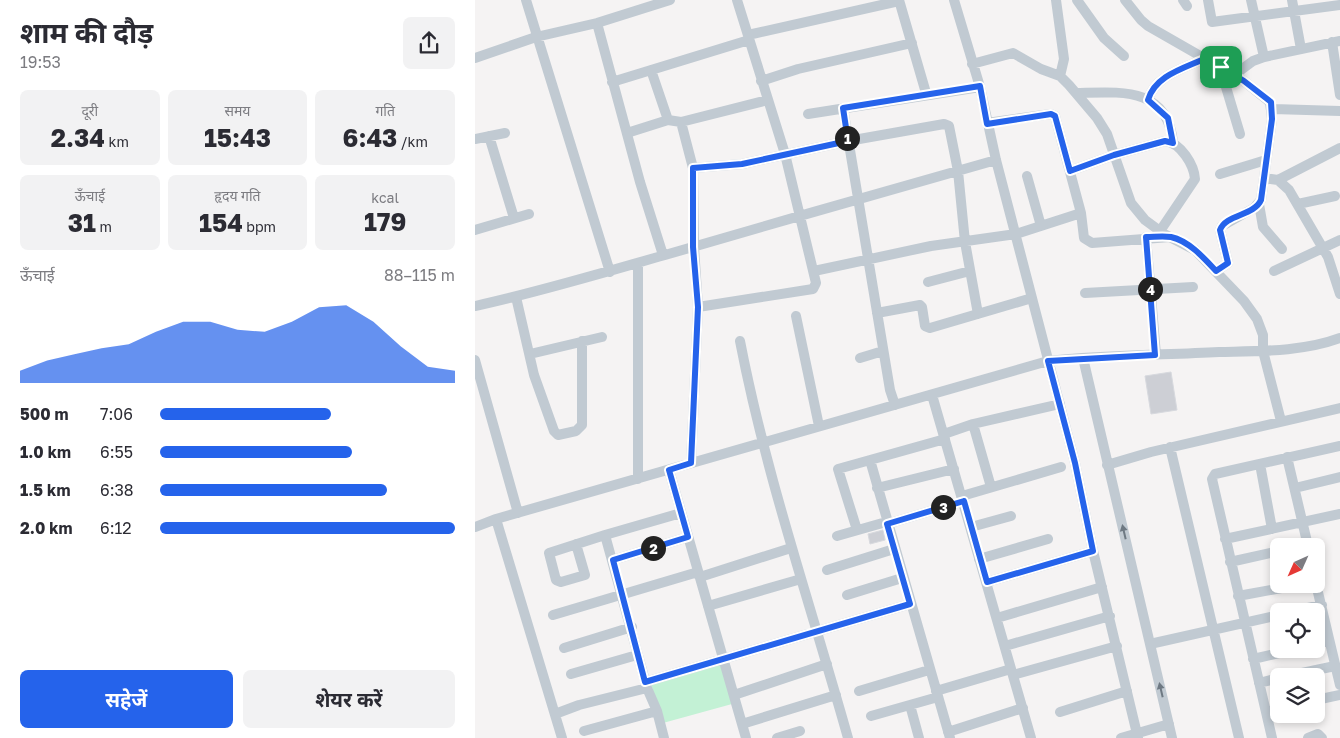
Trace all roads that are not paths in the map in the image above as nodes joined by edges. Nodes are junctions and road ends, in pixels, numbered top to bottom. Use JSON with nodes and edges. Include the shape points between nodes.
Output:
{"nodes":[{"id":1,"x":526,"y":0,"type":"edge"},
{"id":2,"x":670,"y":0,"type":"edge"},
{"id":3,"x":737,"y":0,"type":"edge"},
{"id":4,"x":899,"y":0,"type":"edge"},
{"id":5,"x":955,"y":0,"type":"edge"},
{"id":6,"x":1056,"y":0,"type":"edge"},
{"id":7,"x":1077,"y":0,"type":"edge"},
{"id":8,"x":1125,"y":0,"type":"edge"},
{"id":9,"x":1208,"y":0,"type":"edge"},
{"id":10,"x":1251,"y":0,"type":"edge"},
{"id":11,"x":1292,"y":0,"type":"edge"},
{"id":12,"x":1337,"y":4,"type":"edge"},
{"id":13,"x":1295,"y":11,"type":"junction"},
{"id":14,"x":1255,"y":16,"type":"junction"},
{"id":15,"x":597,"y":23,"type":"junction"},
{"id":16,"x":536,"y":37,"type":"junction"},
{"id":17,"x":749,"y":38,"type":"junction"},
{"id":18,"x":1336,"y":42,"type":"edge"},
{"id":19,"x":912,"y":43,"type":"junction"},
{"id":20,"x":1301,"y":49,"type":"junction"},
{"id":21,"x":1124,"y":56,"type":"dead end"},
{"id":22,"x":1264,"y":57,"type":"junction"},
{"id":23,"x":475,"y":58,"type":"edge"},
{"id":24,"x":1206,"y":58,"type":"junction"},
{"id":25,"x":972,"y":64,"type":"junction"},
{"id":26,"x":1221,"y":67,"type":"junction"},
{"id":27,"x":651,"y":70,"type":"junction"},
{"id":28,"x":1234,"y":75,"type":"junction"},
{"id":29,"x":1060,"y":76,"type":"junction"},
{"id":30,"x":761,"y":81,"type":"junction"},
{"id":31,"x":612,"y":82,"type":"junction"},
{"id":32,"x":980,"y":86,"type":"junction"},
{"id":33,"x":1076,"y":93,"type":"junction"},
{"id":34,"x":927,"y":94,"type":"junction"},
{"id":35,"x":1340,"y":96,"type":"edge"},
{"id":36,"x":768,"y":100,"type":"junction"},
{"id":37,"x":1148,"y":100,"type":"junction"},
{"id":38,"x":843,"y":108,"type":"junction"},
{"id":39,"x":1273,"y":109,"type":"junction"},
{"id":40,"x":1340,"y":111,"type":"edge"},
{"id":41,"x":807,"y":114,"type":"dead end"},
{"id":42,"x":668,"y":120,"type":"junction"},
{"id":43,"x":681,"y":122,"type":"junction"},
{"id":44,"x":987,"y":124,"type":"junction"},
{"id":45,"x":505,"y":132,"type":"dead end"},
{"id":46,"x":627,"y":133,"type":"junction"},
{"id":47,"x":1241,"y":134,"type":"dead end"},
{"id":48,"x":489,"y":136,"type":"junction"},
{"id":49,"x":475,"y":139,"type":"edge"},
{"id":50,"x":848,"y":141,"type":"junction"},
{"id":51,"x":1173,"y":143,"type":"junction"},
{"id":52,"x":1340,"y":148,"type":"edge"},
{"id":53,"x":785,"y":154,"type":"junction"},
{"id":54,"x":1114,"y":155,"type":"junction"},
{"id":55,"x":996,"y":160,"type":"junction"},
{"id":56,"x":1266,"y":160,"type":"junction"},
{"id":57,"x":693,"y":168,"type":"junction"},
{"id":58,"x":958,"y":171,"type":"junction"},
{"id":59,"x":1070,"y":171,"type":"junction"},
{"id":60,"x":1220,"y":174,"type":"dead end"},
{"id":61,"x":1027,"y":176,"type":"dead end"},
{"id":62,"x":1264,"y":178,"type":"junction"},
{"id":63,"x":1278,"y":180,"type":"junction"},
{"id":64,"x":1335,"y":196,"type":"dead end"},
{"id":65,"x":860,"y":200,"type":"junction"},
{"id":66,"x":1259,"y":204,"type":"junction"},
{"id":67,"x":1298,"y":204,"type":"junction"},
{"id":68,"x":529,"y":214,"type":"dead end"},
{"id":69,"x":1081,"y":214,"type":"junction"},
{"id":70,"x":800,"y":215,"type":"junction"},
{"id":71,"x":514,"y":218,"type":"junction"},
{"id":72,"x":1041,"y":226,"type":"junction"},
{"id":73,"x":475,"y":230,"type":"edge"},
{"id":74,"x":1160,"y":231,"type":"junction"},
{"id":75,"x":1016,"y":234,"type":"junction"},
{"id":76,"x":1146,"y":237,"type":"junction"},
{"id":77,"x":1171,"y":237,"type":"junction"},
{"id":78,"x":1340,"y":240,"type":"edge"},
{"id":79,"x":965,"y":242,"type":"junction"},
{"id":80,"x":693,"y":247,"type":"junction"},
{"id":81,"x":1282,"y":249,"type":"dead end"},
{"id":82,"x":1323,"y":249,"type":"junction"},
{"id":83,"x":663,"y":255,"type":"junction"},
{"id":84,"x":869,"y":260,"type":"junction"},
{"id":85,"x":638,"y":264,"type":"junction"},
{"id":86,"x":1274,"y":270,"type":"dead end"},
{"id":87,"x":814,"y":271,"type":"junction"},
{"id":88,"x":970,"y":271,"type":"junction"},
{"id":89,"x":1216,"y":271,"type":"junction"},
{"id":90,"x":610,"y":272,"type":"junction"},
{"id":91,"x":928,"y":282,"type":"dead end"},
{"id":92,"x":1193,"y":287,"type":"dead end"},
{"id":93,"x":1151,"y":290,"type":"junction"},
{"id":94,"x":1085,"y":293,"type":"dead end"},
{"id":95,"x":1340,"y":294,"type":"edge"},
{"id":96,"x":516,"y":297,"type":"junction"},
{"id":97,"x":1032,"y":298,"type":"junction"},
{"id":98,"x":475,"y":306,"type":"edge"},
{"id":99,"x":698,"y":307,"type":"junction"},
{"id":100,"x":877,"y":313,"type":"junction"},
{"id":101,"x":978,"y":314,"type":"junction"},
{"id":102,"x":795,"y":316,"type":"dead end"},
{"id":103,"x":602,"y":336,"type":"dead end"},
{"id":104,"x":1340,"y":338,"type":"edge"},
{"id":105,"x":582,"y":341,"type":"junction"},
{"id":106,"x":740,"y":341,"type":"dead end"},
{"id":107,"x":883,"y":350,"type":"junction"},
{"id":108,"x":1263,"y":351,"type":"junction"},
{"id":109,"x":530,"y":354,"type":"junction"},
{"id":110,"x":1155,"y":355,"type":"junction"},
{"id":111,"x":860,"y":358,"type":"dead end"},
{"id":112,"x":1083,"y":358,"type":"junction"},
{"id":113,"x":475,"y":360,"type":"edge"},
{"id":114,"x":1048,"y":361,"type":"junction"},
{"id":115,"x":932,"y":395,"type":"junction"},
{"id":116,"x":1059,"y":404,"type":"junction"},
{"id":117,"x":895,"y":405,"type":"junction"},
{"id":118,"x":1340,"y":408,"type":"edge"},
{"id":119,"x":1281,"y":421,"type":"junction"},
{"id":120,"x":973,"y":424,"type":"junction"},
{"id":121,"x":819,"y":426,"type":"junction"},
{"id":122,"x":944,"y":436,"type":"junction"},
{"id":123,"x":763,"y":443,"type":"junction"},
{"id":124,"x":1340,"y":446,"type":"edge"},
{"id":125,"x":1169,"y":447,"type":"junction"},
{"id":126,"x":1287,"y":457,"type":"junction"},
{"id":127,"x":869,"y":460,"type":"junction"},
{"id":128,"x":691,"y":463,"type":"junction"},
{"id":129,"x":1260,"y":464,"type":"junction"},
{"id":130,"x":1107,"y":465,"type":"junction"},
{"id":131,"x":1061,"y":467,"type":"dead end"},
{"id":132,"x":954,"y":469,"type":"junction"},
{"id":133,"x":669,"y":470,"type":"junction"},
{"id":134,"x":1340,"y":478,"type":"edge"},
{"id":135,"x":639,"y":479,"type":"junction"},
{"id":136,"x":991,"y":487,"type":"junction"},
{"id":137,"x":877,"y":488,"type":"junction"},
{"id":138,"x":1295,"y":488,"type":"junction"},
{"id":139,"x":963,"y":498,"type":"junction"},
{"id":140,"x":518,"y":513,"type":"junction"},
{"id":141,"x":681,"y":513,"type":"junction"},
{"id":142,"x":1340,"y":514,"type":"edge"},
{"id":143,"x":1011,"y":516,"type":"dead end"},
{"id":144,"x":496,"y":519,"type":"junction"},
{"id":145,"x":887,"y":523,"type":"junction"},
{"id":146,"x":1302,"y":523,"type":"junction"},
{"id":147,"x":475,"y":527,"type":"edge"},
{"id":148,"x":971,"y":527,"type":"junction"},
{"id":149,"x":1272,"y":529,"type":"junction"},
{"id":150,"x":857,"y":530,"type":"junction"},
{"id":151,"x":605,"y":535,"type":"junction"},
{"id":152,"x":837,"y":536,"type":"dead end"},
{"id":153,"x":688,"y":537,"type":"junction"},
{"id":154,"x":1304,"y":538,"type":"edge"},
{"id":155,"x":1048,"y":539,"type":"dead end"},
{"id":156,"x":1225,"y":539,"type":"junction"},
{"id":157,"x":576,"y":544,"type":"dead end"},
{"id":158,"x":791,"y":548,"type":"junction"},
{"id":159,"x":894,"y":549,"type":"junction"},
{"id":160,"x":1093,"y":551,"type":"junction"},
{"id":161,"x":1270,"y":553,"type":"edge"},
{"id":162,"x":979,"y":559,"type":"junction"},
{"id":163,"x":613,"y":560,"type":"junction"},
{"id":164,"x":1231,"y":562,"type":"junction"},
{"id":165,"x":827,"y":570,"type":"dead end"},
{"id":166,"x":699,"y":574,"type":"junction"},
{"id":167,"x":903,"y":578,"type":"junction"},
{"id":168,"x":801,"y":579,"type":"junction"},
{"id":169,"x":987,"y":582,"type":"junction"},
{"id":170,"x":1103,"y":587,"type":"junction"},
{"id":171,"x":1270,"y":590,"type":"edge"},
{"id":172,"x":623,"y":593,"type":"junction"},
{"id":173,"x":847,"y":595,"type":"dead end"},
{"id":174,"x":1239,"y":596,"type":"junction"},
{"id":175,"x":910,"y":604,"type":"junction"},
{"id":176,"x":708,"y":606,"type":"junction"},
{"id":177,"x":553,"y":615,"type":"dead end"},
{"id":178,"x":1110,"y":616,"type":"junction"},
{"id":179,"x":1270,"y":617,"type":"edge"},
{"id":180,"x":997,"y":618,"type":"junction"},
{"id":181,"x":1325,"y":621,"type":"edge"},
{"id":182,"x":1245,"y":623,"type":"junction"},
{"id":183,"x":632,"y":627,"type":"junction"},
{"id":184,"x":1213,"y":630,"type":"junction"},
{"id":185,"x":817,"y":632,"type":"junction"},
{"id":186,"x":1329,"y":642,"type":"junction"},
{"id":187,"x":1325,"y":643,"type":"edge"},
{"id":188,"x":1150,"y":644,"type":"junction"},
{"id":189,"x":1005,"y":646,"type":"junction"},
{"id":190,"x":1117,"y":646,"type":"junction"},
{"id":191,"x":564,"y":648,"type":"dead end"},
{"id":192,"x":637,"y":655,"type":"junction"},
{"id":193,"x":1270,"y":655,"type":"edge"},
{"id":194,"x":723,"y":658,"type":"junction"},
{"id":195,"x":1253,"y":659,"type":"junction"},
{"id":196,"x":827,"y":664,"type":"junction"},
{"id":197,"x":1335,"y":666,"type":"junction"},
{"id":198,"x":1325,"y":668,"type":"edge"},
{"id":199,"x":929,"y":670,"type":"junction"},
{"id":200,"x":1012,"y":672,"type":"junction"},
{"id":201,"x":571,"y":674,"type":"dead end"},
{"id":202,"x":1270,"y":680,"type":"edge"},
{"id":203,"x":1259,"y":683,"type":"junction"},
{"id":204,"x":646,"y":685,"type":"junction"},
{"id":205,"x":1340,"y":686,"type":"edge"},
{"id":206,"x":859,"y":691,"type":"dead end"},
{"id":207,"x":1127,"y":691,"type":"junction"},
{"id":208,"x":937,"y":694,"type":"junction"},
{"id":209,"x":733,"y":695,"type":"junction"},
{"id":210,"x":836,"y":695,"type":"junction"},
{"id":211,"x":1340,"y":695,"type":"edge"},
{"id":212,"x":1325,"y":698,"type":"edge"},
{"id":213,"x":910,"y":705,"type":"junction"},
{"id":214,"x":1023,"y":708,"type":"junction"},
{"id":215,"x":1270,"y":711,"type":"edge"},
{"id":216,"x":657,"y":712,"type":"junction"},
{"id":217,"x":1060,"y":712,"type":"dead end"},
{"id":218,"x":1266,"y":712,"type":"junction"},
{"id":219,"x":555,"y":714,"type":"junction"},
{"id":220,"x":871,"y":716,"type":"dead end"},
{"id":221,"x":742,"y":724,"type":"junction"},
{"id":222,"x":1169,"y":724,"type":"junction"},
{"id":223,"x":584,"y":731,"type":"dead end"},
{"id":224,"x":801,"y":731,"type":"dead end"},
{"id":225,"x":949,"y":735,"type":"edge"},
{"id":226,"x":1138,"y":736,"type":"edge"},
{"id":227,"x":562,"y":738,"type":"edge"},
{"id":228,"x":663,"y":738,"type":"edge"},
{"id":229,"x":746,"y":738,"type":"edge"},
{"id":230,"x":777,"y":738,"type":"edge"},
{"id":231,"x":848,"y":738,"type":"edge"},
{"id":232,"x":919,"y":738,"type":"edge"},
{"id":233,"x":1030,"y":738,"type":"edge"},
{"id":234,"x":1121,"y":738,"type":"edge"},
{"id":235,"x":1172,"y":738,"type":"edge"},
{"id":236,"x":1239,"y":738,"type":"edge"},
{"id":237,"x":1272,"y":738,"type":"edge"},
{"id":238,"x":1308,"y":738,"type":"edge"},
{"id":239,"x":1322,"y":738,"type":"edge"}],
"edges":[{"from":1,"to":16,"type":"street"},
{"from":2,"to":15,"type":"street"},
{"from":3,"to":17,"type":"street"},
{"from":4,"to":17,"type":"street"},
{"from":4,"to":19,"type":"street"},
{"from":5,"to":25,"type":"street"},
{"from":6,"to":29,"type":"street","via":[[1064,59]]},
{"from":7,"to":21,"type":"street","via":[[1104,38]]},
{"from":8,"to":24,"type":"street","via":[[1148,26]]},
{"from":9,"to":14,"type":"street","via":[[1212,22]]},
{"from":10,"to":14,"type":"street"},
{"from":11,"to":13,"type":"street"},
{"from":12,"to":13,"type":"street"},
{"from":13,"to":14,"type":"street"},
{"from":13,"to":20,"type":"street"},
{"from":14,"to":22,"type":"street"},
{"from":15,"to":16,"type":"street"},
{"from":15,"to":31,"type":"street"},
{"from":16,"to":23,"type":"street"},
{"from":16,"to":90,"type":"street"},
{"from":17,"to":27,"type":"street"},
{"from":17,"to":30,"type":"street"},
{"from":18,"to":20,"type":"street"},
{"from":18,"to":35,"type":"street"},
{"from":19,"to":30,"type":"street","via":[[798,69]]},
{"from":19,"to":34,"type":"street"},
{"from":20,"to":22,"type":"street"},
{"from":22,"to":28,"type":"street"},
{"from":24,"to":26,"type":"street"},
{"from":24,"to":37,"type":"street","via":[[1161,80],[1153,87]]},
{"from":25,"to":29,"type":"street","via":[[1013,53]]},
{"from":25,"to":32,"type":"street"},
{"from":26,"to":28,"type":"street"},
{"from":26,"to":47,"type":"street"},
{"from":27,"to":31,"type":"street"},
{"from":27,"to":42,"type":"street"},
{"from":28,"to":39,"type":"street","via":[[1264,95]]},
{"from":29,"to":33,"type":"street"},
{"from":30,"to":36,"type":"street"},
{"from":31,"to":46,"type":"street"},
{"from":32,"to":34,"type":"street"},
{"from":32,"to":44,"type":"street"},
{"from":33,"to":37,"type":"street","via":[[1127,92]]},
{"from":33,"to":54,"type":"street","via":[[1107,134]]},
{"from":34,"to":38,"type":"street"},
{"from":36,"to":43,"type":"street"},
{"from":36,"to":53,"type":"street"},
{"from":37,"to":51,"type":"street","via":[[1168,118]]},
{"from":38,"to":41,"type":"street"},
{"from":38,"to":50,"type":"street"},
{"from":39,"to":40,"type":"street"},
{"from":39,"to":56,"type":"street"},
{"from":42,"to":43,"type":"street"},
{"from":42,"to":46,"type":"street"},
{"from":43,"to":57,"type":"street"},
{"from":44,"to":55,"type":"street"},
{"from":44,"to":59,"type":"street","via":[[1055,116]]},
{"from":45,"to":48,"type":"street"},
{"from":46,"to":83,"type":"street"},
{"from":48,"to":49,"type":"street"},
{"from":48,"to":71,"type":"street"},
{"from":50,"to":53,"type":"street"},
{"from":50,"to":58,"type":"street","via":[[944,124],[949,126]]},
{"from":50,"to":65,"type":"street"},
{"from":51,"to":54,"type":"street","via":[[1165,141]]},
{"from":51,"to":74,"type":"street","via":[[1189,161],[1195,180]]},
{"from":52,"to":63,"type":"street"},
{"from":53,"to":57,"type":"street","via":[[742,164]]},
{"from":53,"to":70,"type":"street"},
{"from":54,"to":59,"type":"street"},
{"from":54,"to":74,"type":"street","via":[[1131,203],[1145,220]]},
{"from":55,"to":58,"type":"street"},
{"from":55,"to":75,"type":"street"},
{"from":56,"to":60,"type":"street"},
{"from":56,"to":62,"type":"street"},
{"from":57,"to":80,"type":"street"},
{"from":58,"to":65,"type":"street"},
{"from":58,"to":79,"type":"street"},
{"from":59,"to":69,"type":"street"},
{"from":61,"to":72,"type":"street"},
{"from":62,"to":63,"type":"street"},
{"from":62,"to":66,"type":"street"},
{"from":63,"to":67,"type":"street"},
{"from":64,"to":67,"type":"street"},
{"from":65,"to":70,"type":"street"},
{"from":65,"to":84,"type":"street"},
{"from":66,"to":81,"type":"street","via":[[1263,227]]},
{"from":66,"to":89,"type":"street","via":[[1222,226],[1220,230],[1228,263]]},
{"from":67,"to":82,"type":"street"},
{"from":68,"to":71,"type":"street"},
{"from":69,"to":72,"type":"street"},
{"from":69,"to":76,"type":"street","via":[[1084,238],[1092,243]]},
{"from":70,"to":80,"type":"street"},
{"from":70,"to":87,"type":"street"},
{"from":71,"to":73,"type":"street"},
{"from":72,"to":75,"type":"street"},
{"from":74,"to":77,"type":"street"},
{"from":75,"to":79,"type":"street"},
{"from":75,"to":97,"type":"street"},
{"from":76,"to":77,"type":"street"},
{"from":76,"to":93,"type":"street"},
{"from":77,"to":89,"type":"street","via":[[1195,250]]},
{"from":78,"to":82,"type":"street"},
{"from":79,"to":84,"type":"street"},
{"from":79,"to":88,"type":"street"},
{"from":80,"to":83,"type":"street"},
{"from":80,"to":99,"type":"street"},
{"from":82,"to":86,"type":"street"},
{"from":82,"to":95,"type":"street"},
{"from":83,"to":85,"type":"street"},
{"from":84,"to":87,"type":"street"},
{"from":84,"to":100,"type":"street"},
{"from":85,"to":90,"type":"street"},
{"from":85,"to":135,"type":"street"},
{"from":87,"to":99,"type":"street","via":[[816,283],[813,289]]},
{"from":88,"to":91,"type":"street"},
{"from":88,"to":101,"type":"street"},
{"from":89,"to":108,"type":"street","via":[[1257,320],[1263,335]]},
{"from":90,"to":96,"type":"street"},
{"from":92,"to":93,"type":"street"},
{"from":93,"to":94,"type":"street"},
{"from":93,"to":110,"type":"street"},
{"from":96,"to":98,"type":"street"},
{"from":96,"to":109,"type":"street"},
{"from":97,"to":101,"type":"street"},
{"from":97,"to":114,"type":"street"},
{"from":99,"to":128,"type":"street"},
{"from":100,"to":101,"type":"street","via":[[920,305],[925,326],[931,328]]},
{"from":100,"to":107,"type":"street"},
{"from":102,"to":121,"type":"street"},
{"from":103,"to":105,"type":"street"},
{"from":104,"to":108,"type":"street"},
{"from":105,"to":109,"type":"street"},
{"from":105,"to":109,"type":"street","via":[[582,425],[566,435],[558,436],[554,431],[534,376]]},
{"from":106,"to":123,"type":"street"},
{"from":107,"to":111,"type":"street"},
{"from":107,"to":117,"type":"street"},
{"from":108,"to":110,"type":"street"},
{"from":108,"to":119,"type":"street"},
{"from":110,"to":112,"type":"street"},
{"from":112,"to":114,"type":"street"},
{"from":112,"to":130,"type":"street"},
{"from":113,"to":140,"type":"street"},
{"from":114,"to":115,"type":"street"},
{"from":114,"to":116,"type":"street"},
{"from":115,"to":117,"type":"street"},
{"from":115,"to":122,"type":"street"},
{"from":116,"to":120,"type":"street"},
{"from":116,"to":160,"type":"street"},
{"from":117,"to":121,"type":"street"},
{"from":118,"to":119,"type":"street"},
{"from":119,"to":125,"type":"street"},
{"from":120,"to":122,"type":"street"},
{"from":120,"to":136,"type":"street"},
{"from":121,"to":123,"type":"street"},
{"from":122,"to":127,"type":"street"},
{"from":122,"to":132,"type":"street"},
{"from":123,"to":128,"type":"street"},
{"from":123,"to":158,"type":"street"},
{"from":124,"to":126,"type":"street"},
{"from":125,"to":130,"type":"street"},
{"from":125,"to":184,"type":"street"},
{"from":126,"to":129,"type":"street"},
{"from":126,"to":138,"type":"street"},
{"from":127,"to":137,"type":"street"},
{"from":127,"to":150,"type":"street","via":[[839,469]]},
{"from":128,"to":133,"type":"street"},
{"from":129,"to":149,"type":"street"},
{"from":129,"to":156,"type":"street","via":[[1215,474],[1212,478]]},
{"from":188,"to":130,"type":"street","one_way":true},
{"from":131,"to":136,"type":"street"},
{"from":132,"to":137,"type":"street"},
{"from":132,"to":139,"type":"street"},
{"from":133,"to":135,"type":"street"},
{"from":133,"to":141,"type":"street"},
{"from":134,"to":138,"type":"street"},
{"from":135,"to":140,"type":"street"},
{"from":136,"to":139,"type":"street"},
{"from":137,"to":145,"type":"street"},
{"from":138,"to":146,"type":"street"},
{"from":139,"to":145,"type":"street"},
{"from":139,"to":148,"type":"street"},
{"from":140,"to":144,"type":"street"},
{"from":141,"to":151,"type":"street"},
{"from":141,"to":153,"type":"street"},
{"from":142,"to":146,"type":"street"},
{"from":143,"to":148,"type":"street"},
{"from":144,"to":147,"type":"street"},
{"from":144,"to":219,"type":"street"},
{"from":145,"to":150,"type":"street"},
{"from":145,"to":159,"type":"street"},
{"from":146,"to":149,"type":"street"},
{"from":146,"to":154,"type":"street"},
{"from":148,"to":162,"type":"street"},
{"from":149,"to":156,"type":"street"},
{"from":150,"to":152,"type":"street"},
{"from":151,"to":157,"type":"street"},
{"from":151,"to":163,"type":"street"},
{"from":153,"to":163,"type":"street"},
{"from":153,"to":166,"type":"street"},
{"from":155,"to":162,"type":"street"},
{"from":156,"to":164,"type":"street"},
{"from":158,"to":166,"type":"street"},
{"from":158,"to":168,"type":"street"},
{"from":159,"to":165,"type":"street"},
{"from":159,"to":167,"type":"street"},
{"from":160,"to":169,"type":"street"},
{"from":160,"to":170,"type":"street"},
{"from":161,"to":164,"type":"street"},
{"from":162,"to":169,"type":"street"},
{"from":163,"to":172,"type":"street"},
{"from":164,"to":174,"type":"street"},
{"from":166,"to":172,"type":"street"},
{"from":166,"to":176,"type":"street"},
{"from":167,"to":173,"type":"street"},
{"from":167,"to":175,"type":"street"},
{"from":168,"to":176,"type":"street"},
{"from":168,"to":185,"type":"street"},
{"from":169,"to":180,"type":"street"},
{"from":170,"to":178,"type":"street"},
{"from":170,"to":180,"type":"street"},
{"from":171,"to":174,"type":"street"},
{"from":172,"to":177,"type":"street"},
{"from":172,"to":183,"type":"street"},
{"from":174,"to":182,"type":"street"},
{"from":175,"to":185,"type":"street"},
{"from":175,"to":199,"type":"street"},
{"from":176,"to":194,"type":"street"},
{"from":178,"to":189,"type":"street"},
{"from":178,"to":190,"type":"street"},
{"from":179,"to":182,"type":"street"},
{"from":180,"to":189,"type":"street"},
{"from":181,"to":186,"type":"street"},
{"from":182,"to":184,"type":"street"},
{"from":182,"to":195,"type":"street"},
{"from":183,"to":191,"type":"street"},
{"from":183,"to":192,"type":"street"},
{"from":184,"to":188,"type":"street"},
{"from":184,"to":236,"type":"street"},
{"from":185,"to":194,"type":"street"},
{"from":185,"to":196,"type":"street"},
{"from":186,"to":187,"type":"street"},
{"from":186,"to":197,"type":"street"},
{"from":222,"to":188,"type":"street","one_way":true},
{"from":189,"to":200,"type":"street"},
{"from":190,"to":200,"type":"street"},
{"from":190,"to":207,"type":"street"},
{"from":192,"to":201,"type":"street"},
{"from":192,"to":204,"type":"street"},
{"from":193,"to":195,"type":"street"},
{"from":194,"to":204,"type":"street"},
{"from":194,"to":209,"type":"street"},
{"from":195,"to":203,"type":"street"},
{"from":196,"to":209,"type":"street"},
{"from":196,"to":210,"type":"street"},
{"from":197,"to":198,"type":"street"},
{"from":197,"to":205,"type":"street"},
{"from":199,"to":206,"type":"street"},
{"from":199,"to":208,"type":"street"},
{"from":200,"to":208,"type":"street"},
{"from":200,"to":214,"type":"street"},
{"from":202,"to":203,"type":"street"},
{"from":203,"to":218,"type":"street"},
{"from":204,"to":216,"type":"street"},
{"from":204,"to":219,"type":"street"},
{"from":207,"to":217,"type":"street"},
{"from":207,"to":226,"type":"street"},
{"from":208,"to":213,"type":"street"},
{"from":208,"to":225,"type":"street"},
{"from":209,"to":221,"type":"street"},
{"from":210,"to":221,"type":"street"},
{"from":210,"to":231,"type":"street"},
{"from":211,"to":212,"type":"street"},
{"from":213,"to":220,"type":"street"},
{"from":213,"to":232,"type":"street"},
{"from":214,"to":225,"type":"street"},
{"from":214,"to":233,"type":"street"},
{"from":215,"to":218,"type":"street"},
{"from":216,"to":223,"type":"street"},
{"from":216,"to":228,"type":"street"},
{"from":218,"to":237,"type":"street"},
{"from":219,"to":227,"type":"street"},
{"from":221,"to":229,"type":"street"},
{"from":222,"to":226,"type":"street"},
{"from":222,"to":235,"type":"street"},
{"from":224,"to":230,"type":"street"},
{"from":226,"to":234,"type":"street"},
{"from":238,"to":239,"type":"street","via":[[1318,734]]}]}
